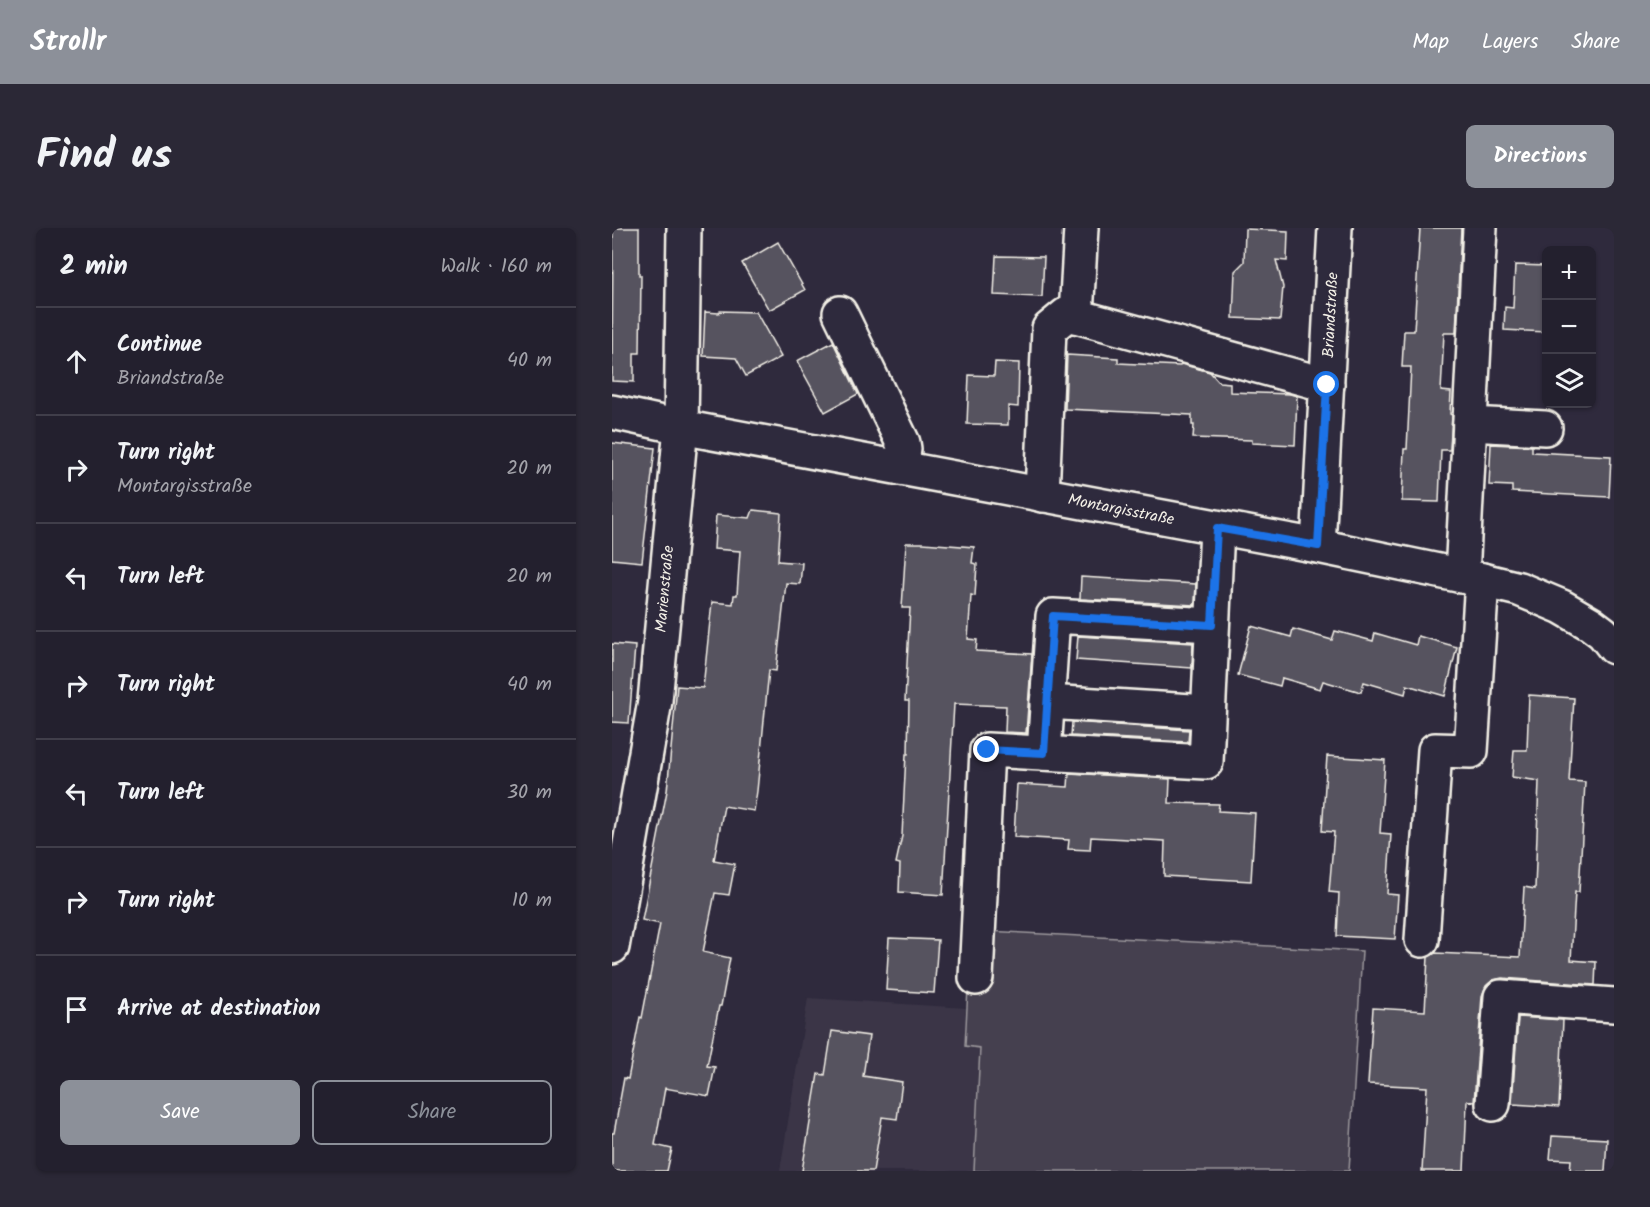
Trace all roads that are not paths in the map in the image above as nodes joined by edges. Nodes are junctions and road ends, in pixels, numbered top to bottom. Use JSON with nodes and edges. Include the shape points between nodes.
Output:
{"nodes":[{"id":1,"x":684,"y":228,"type":"edge"},
{"id":2,"x":1081,"y":228,"type":"edge"},
{"id":3,"x":1335,"y":228,"type":"edge"},
{"id":4,"x":1480,"y":228,"type":"edge"},
{"id":5,"x":840,"y":313,"type":"dead end"},
{"id":6,"x":1076,"y":316,"type":"junction"},
{"id":7,"x":1327,"y":385,"type":"junction"},
{"id":8,"x":612,"y":411,"type":"edge"},
{"id":9,"x":1470,"y":424,"type":"junction"},
{"id":10,"x":681,"y":427,"type":"junction"},
{"id":11,"x":1545,"y":428,"type":"dead end"},
{"id":12,"x":901,"y":468,"type":"junction"},
{"id":13,"x":1042,"y":495,"type":"junction"},
{"id":14,"x":1217,"y":528,"type":"junction"},
{"id":15,"x":1318,"y":546,"type":"junction"},
{"id":16,"x":1472,"y":578,"type":"junction"},
{"id":17,"x":1212,"y":625,"type":"junction"},
{"id":18,"x":1610,"y":635,"type":"edge"},
{"id":19,"x":1047,"y":702,"type":"junction"},
{"id":20,"x":1208,"y":712,"type":"junction"},
{"id":21,"x":1044,"y":753,"type":"junction"},
{"id":22,"x":1422,"y":940,"type":"dead end"},
{"id":23,"x":612,"y":947,"type":"edge"},
{"id":24,"x":976,"y":978,"type":"dead end"},
{"id":25,"x":1614,"y":1005,"type":"edge"},
{"id":26,"x":1493,"y":1104,"type":"dead end"}],
"edges":[{"from":1,"to":10,"type":"street","name":"Marienstraße"},
{"from":2,"to":6,"type":"street"},
{"from":3,"to":7,"type":"street","name":"Briandstraße"},
{"from":4,"to":9,"type":"street"},
{"from":5,"to":12,"type":"street","via":[[903,443]]},
{"from":6,"to":7,"type":"street"},
{"from":6,"to":13,"type":"street","via":[[1066,315],[1049,329]]},
{"from":7,"to":15,"type":"street","name":"Briandstraße"},
{"from":8,"to":10,"type":"street","name":"Montargisstraße"},
{"from":9,"to":11,"type":"street"},
{"from":9,"to":16,"type":"street"},
{"from":10,"to":12,"type":"street","name":"Montargisstraße"},
{"from":10,"to":23,"type":"street","name":"Marienstraße","via":[[655,701]]},
{"from":12,"to":13,"type":"street","name":"Montargisstraße"},
{"from":13,"to":14,"type":"street","name":"Montargisstraße"},
{"from":14,"to":15,"type":"street","name":"Montargisstraße"},
{"from":14,"to":17,"type":"street"},
{"from":15,"to":16,"type":"street","name":"Montargisstraße"},
{"from":16,"to":18,"type":"street","name":"Montargisstraße","via":[[1519,589],[1562,607]]},
{"from":16,"to":22,"type":"street","via":[[1471,752],[1435,750]]},
{"from":17,"to":19,"type":"street","via":[[1053,616]]},
{"from":17,"to":20,"type":"street"},
{"from":19,"to":20,"type":"street"},
{"from":19,"to":21,"type":"street"},
{"from":20,"to":21,"type":"street","via":[[1206,762]]},
{"from":21,"to":24,"type":"street","via":[[987,750]]},
{"from":25,"to":26,"type":"street","via":[[1501,997]]}]}
